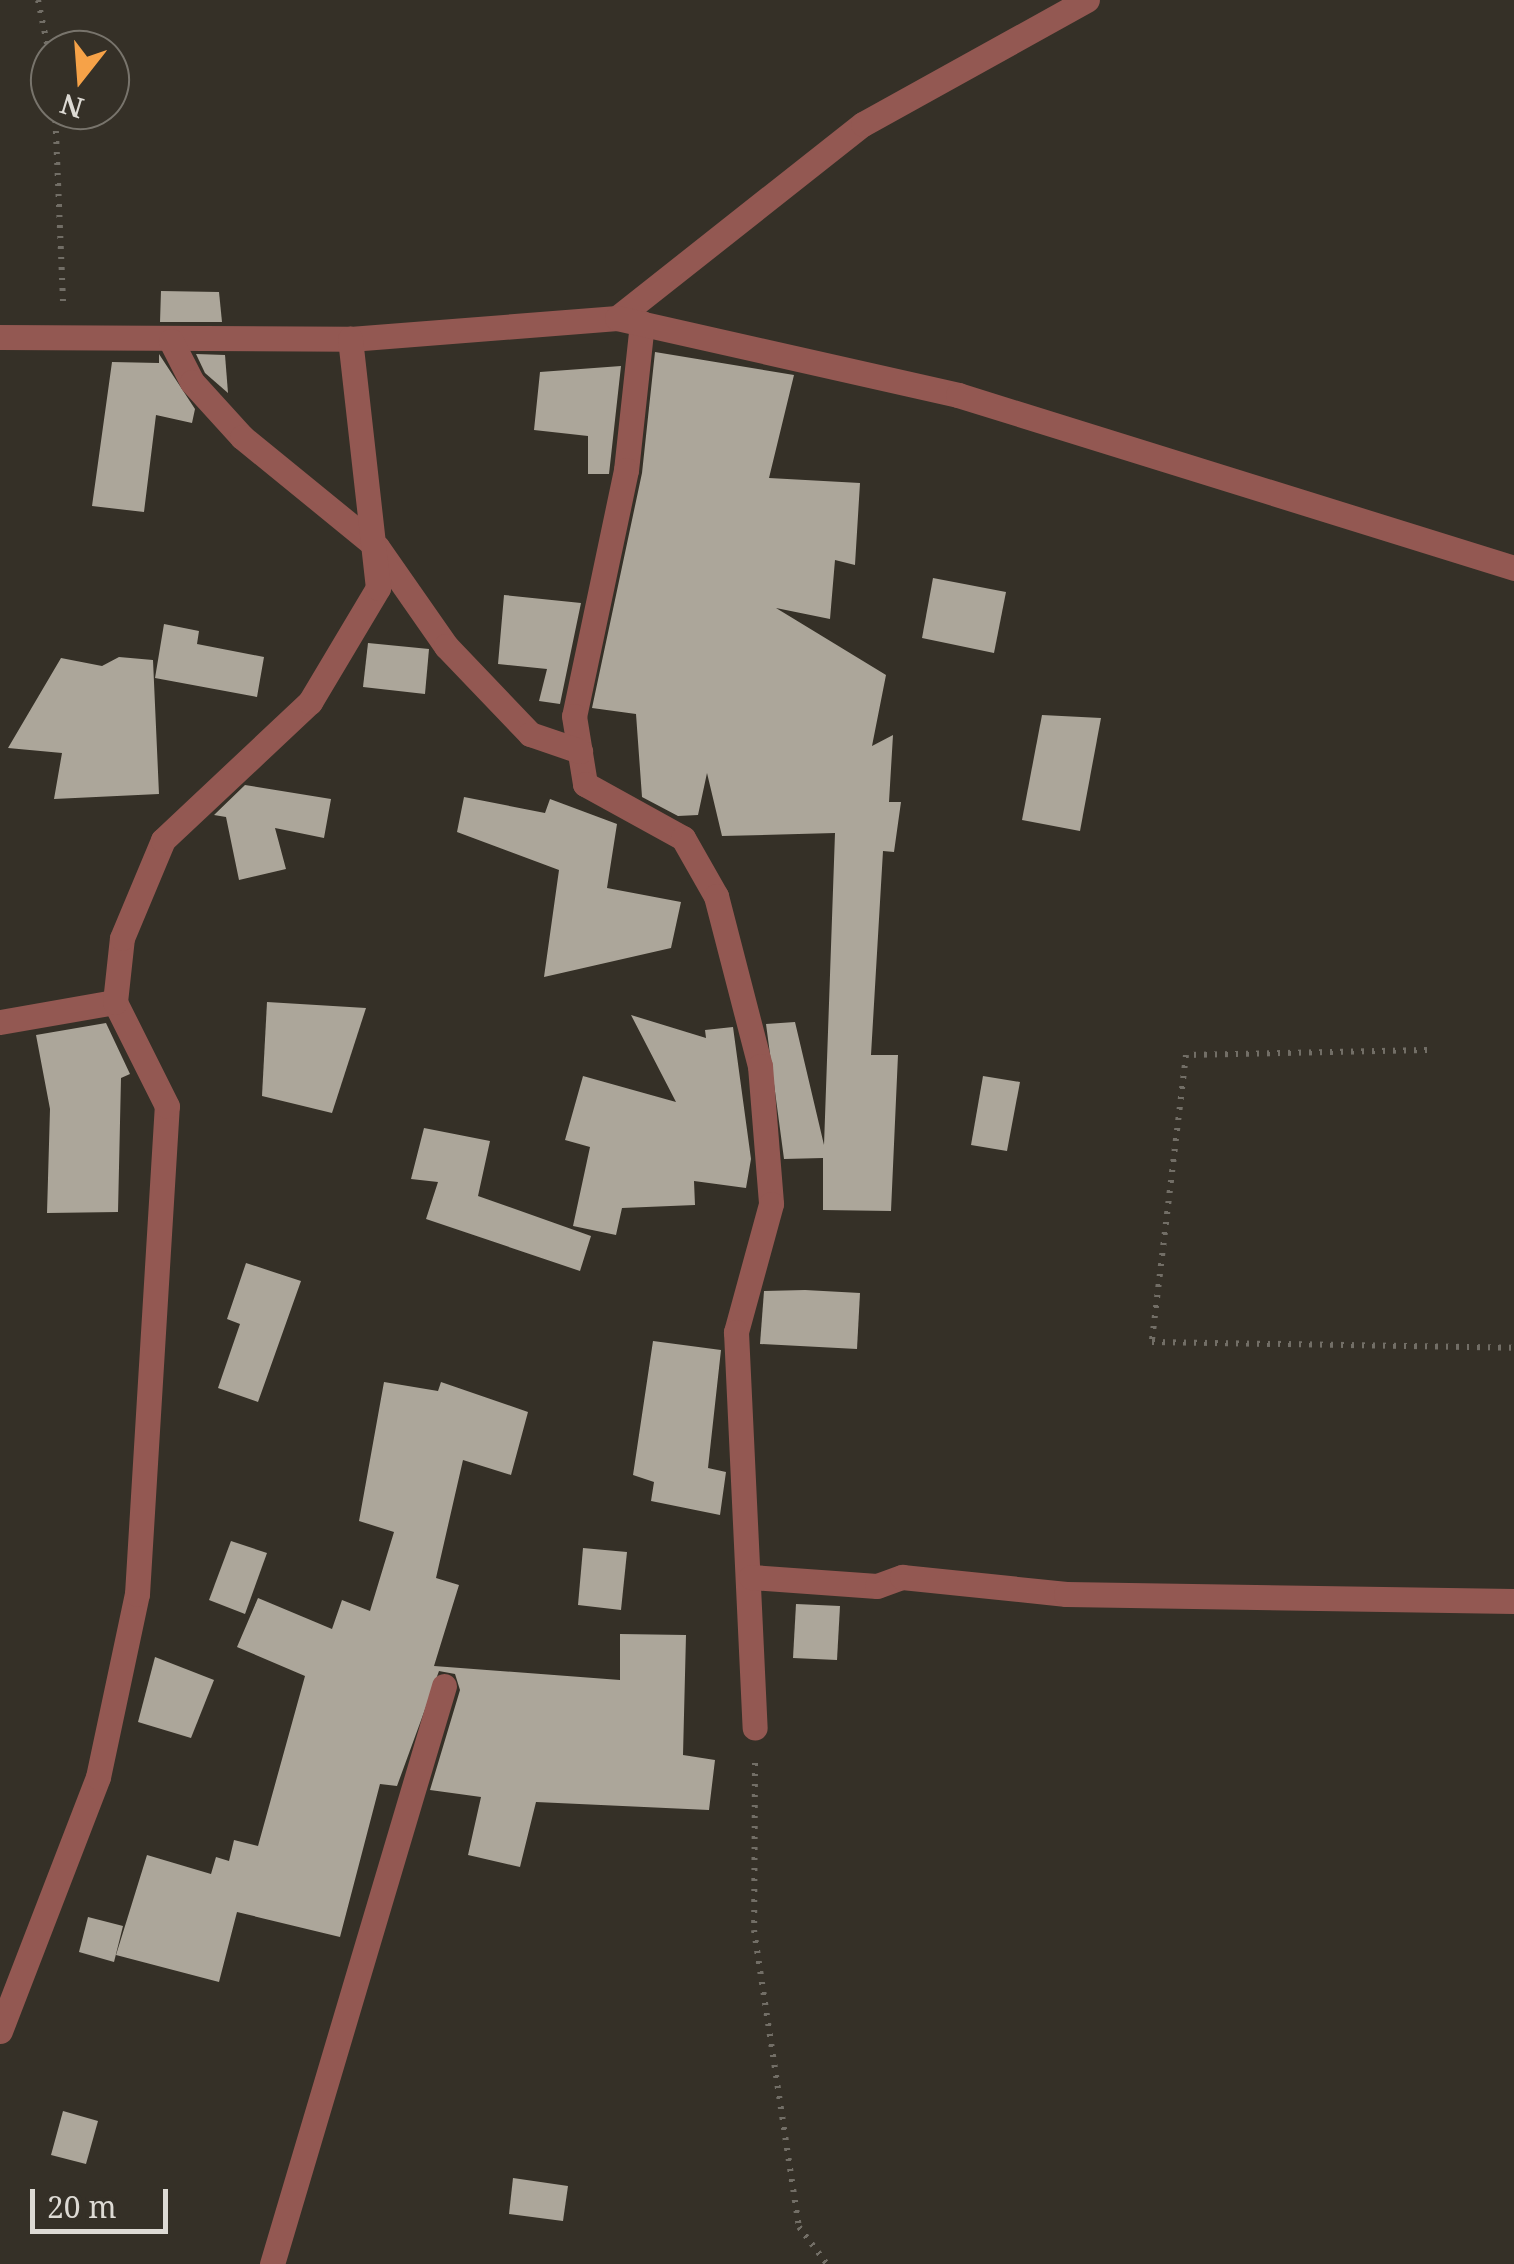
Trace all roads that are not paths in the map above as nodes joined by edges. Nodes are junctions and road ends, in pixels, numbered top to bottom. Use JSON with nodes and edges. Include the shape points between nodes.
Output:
{"nodes":[{"id":1,"x":1086,"y":0,"type":"edge"},
{"id":2,"x":630,"y":320,"type":"junction"},
{"id":3,"x":0,"y":338,"type":"edge"},
{"id":4,"x":350,"y":339,"type":"junction"},
{"id":5,"x":171,"y":341,"type":"junction"},
{"id":6,"x":371,"y":541,"type":"junction"},
{"id":7,"x":1514,"y":568,"type":"edge"},
{"id":8,"x":580,"y":751,"type":"junction"},
{"id":9,"x":116,"y":1002,"type":"junction"},
{"id":10,"x":0,"y":1022,"type":"edge"},
{"id":11,"x":752,"y":1577,"type":"junction"},
{"id":12,"x":1514,"y":1601,"type":"edge"},
{"id":13,"x":444,"y":1686,"type":"dead end"},
{"id":14,"x":755,"y":1728,"type":"road end"},
{"id":15,"x":0,"y":2032,"type":"edge"},
{"id":16,"x":272,"y":2264,"type":"edge"}],
"edges":[{"from":1,"to":2,"type":"street","via":[[863,124]]},
{"from":2,"to":4,"type":"street"},
{"from":2,"to":7,"type":"street","via":[[958,395]]},
{"from":2,"to":8,"type":"street","via":[[626,470],[574,716]]},
{"from":3,"to":5,"type":"street"},
{"from":4,"to":5,"type":"street"},
{"from":4,"to":6,"type":"street"},
{"from":5,"to":6,"type":"street","via":[[192,382],[242,437]]},
{"from":6,"to":8,"type":"street","via":[[446,646],[530,734]]},
{"from":6,"to":9,"type":"street","via":[[378,588],[310,702],[162,840],[122,938]]},
{"from":8,"to":11,"type":"street","via":[[585,784],[683,838],[716,896],[760,1066],[770,1204],[736,1332]]},
{"from":9,"to":10,"type":"street"},
{"from":9,"to":15,"type":"street","via":[[167,1106],[137,1594],[98,1777]]},
{"from":11,"to":12,"type":"street","via":[[876,1586],[902,1577],[1066,1594]]},
{"from":11,"to":14,"type":"street"},
{"from":13,"to":16,"type":"street"}]}
